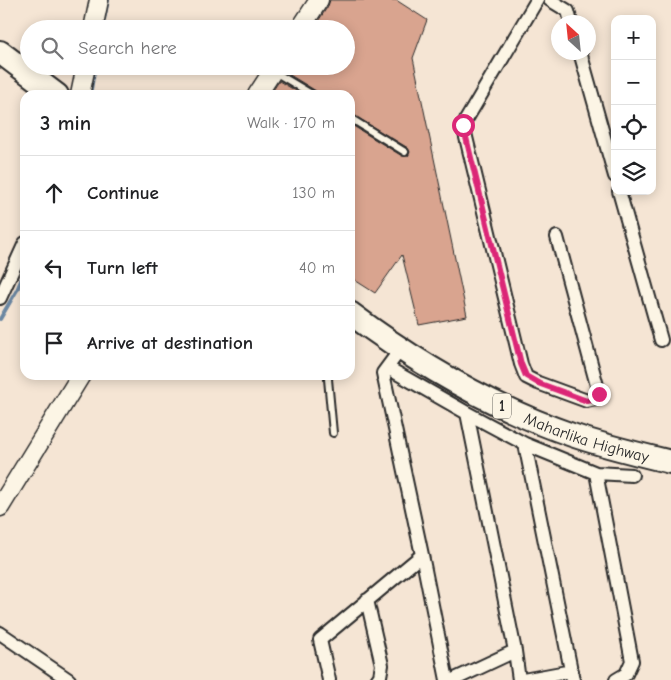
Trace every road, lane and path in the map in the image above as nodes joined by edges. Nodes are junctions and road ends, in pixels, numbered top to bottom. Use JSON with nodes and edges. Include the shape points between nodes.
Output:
{"nodes":[{"id":1,"x":99,"y":0,"type":"edge"},
{"id":2,"x":318,"y":0,"type":"edge"},
{"id":3,"x":537,"y":0,"type":"edge"},
{"id":4,"x":550,"y":0,"type":"edge"},
{"id":5,"x":569,"y":15,"type":"edge"},
{"id":6,"x":95,"y":20,"type":"edge"},
{"id":7,"x":306,"y":20,"type":"edge"},
{"id":8,"x":0,"y":52,"type":"edge"},
{"id":9,"x":582,"y":60,"type":"edge"},
{"id":10,"x":20,"y":67,"type":"edge"},
{"id":11,"x":30,"y":75,"type":"edge"},
{"id":12,"x":84,"y":75,"type":"edge"},
{"id":13,"x":270,"y":75,"type":"edge"},
{"id":14,"x":284,"y":75,"type":"edge"},
{"id":15,"x":50,"y":90,"type":"edge"},
{"id":16,"x":81,"y":90,"type":"edge"},
{"id":17,"x":261,"y":90,"type":"edge"},
{"id":18,"x":306,"y":90,"type":"edge"},
{"id":19,"x":355,"y":121,"type":"edge"},
{"id":20,"x":405,"y":152,"type":"dead end"},
{"id":21,"x":611,"y":162,"type":"edge"},
{"id":22,"x":620,"y":195,"type":"edge"},
{"id":23,"x":557,"y":238,"type":"dead end"},
{"id":24,"x":20,"y":254,"type":"edge"},
{"id":25,"x":0,"y":298,"type":"edge"},
{"id":26,"x":355,"y":322,"type":"edge"},
{"id":27,"x":661,"y":340,"type":"dead end"},
{"id":28,"x":394,"y":359,"type":"junction"},
{"id":29,"x":78,"y":380,"type":"edge"},
{"id":30,"x":328,"y":380,"type":"edge"},
{"id":31,"x":467,"y":413,"type":"junction"},
{"id":32,"x":333,"y":433,"type":"dead end"},
{"id":33,"x":525,"y":444,"type":"junction"},
{"id":34,"x":671,"y":462,"type":"edge"},
{"id":35,"x":596,"y":473,"type":"junction"},
{"id":36,"x":632,"y":475,"type":"dead end"},
{"id":37,"x":0,"y":508,"type":"edge"},
{"id":38,"x":422,"y":555,"type":"junction"},
{"id":39,"x":367,"y":600,"type":"junction"},
{"id":40,"x":0,"y":633,"type":"edge"},
{"id":41,"x":515,"y":650,"type":"junction"},
{"id":42,"x":572,"y":675,"type":"edge"},
{"id":43,"x":69,"y":680,"type":"edge"},
{"id":44,"x":329,"y":680,"type":"edge"},
{"id":45,"x":377,"y":680,"type":"edge"},
{"id":46,"x":447,"y":680,"type":"edge"},
{"id":47,"x":453,"y":680,"type":"edge"},
{"id":48,"x":519,"y":680,"type":"edge"},
{"id":49,"x":523,"y":680,"type":"edge"},
{"id":50,"x":616,"y":680,"type":"edge"}],
"edges":[{"from":1,"to":6,"type":"main road"},
{"from":2,"to":7,"type":"main road"},
{"from":3,"to":23,"type":"street","via":[[463,125],[526,376],[587,401],[596,399],[599,394]]},
{"from":4,"to":5,"type":"street"},
{"from":8,"to":10,"type":"highway"},
{"from":9,"to":21,"type":"street"},
{"from":11,"to":15,"type":"highway"},
{"from":12,"to":16,"type":"main road"},
{"from":13,"to":17,"type":"main road"},
{"from":14,"to":18,"type":"lane"},
{"from":19,"to":20,"type":"lane"},
{"from":22,"to":27,"type":"street"},
{"from":24,"to":25,"type":"street"},
{"from":26,"to":28,"type":"highway","name":"Maharlika Highway","number":"1"},
{"from":28,"to":31,"type":"street"},
{"from":28,"to":34,"type":"highway","name":"Maharlika Highway","number":"1","via":[[535,421]]},
{"from":28,"to":38,"type":"street","via":[[383,373]]},
{"from":29,"to":37,"type":"main road"},
{"from":30,"to":32,"type":"lane"},
{"from":31,"to":33,"type":"street"},
{"from":31,"to":41,"type":"street"},
{"from":33,"to":35,"type":"street"},
{"from":33,"to":42,"type":"street"},
{"from":35,"to":36,"type":"street"},
{"from":35,"to":50,"type":"street","via":[[632,661],[626,674]]},
{"from":38,"to":39,"type":"street"},
{"from":38,"to":46,"type":"street"},
{"from":39,"to":44,"type":"street","via":[[320,640]]},
{"from":39,"to":45,"type":"street","via":[[382,665]]},
{"from":40,"to":43,"type":"street"},
{"from":41,"to":47,"type":"street"},
{"from":41,"to":48,"type":"street"},
{"from":42,"to":49,"type":"street"}]}
